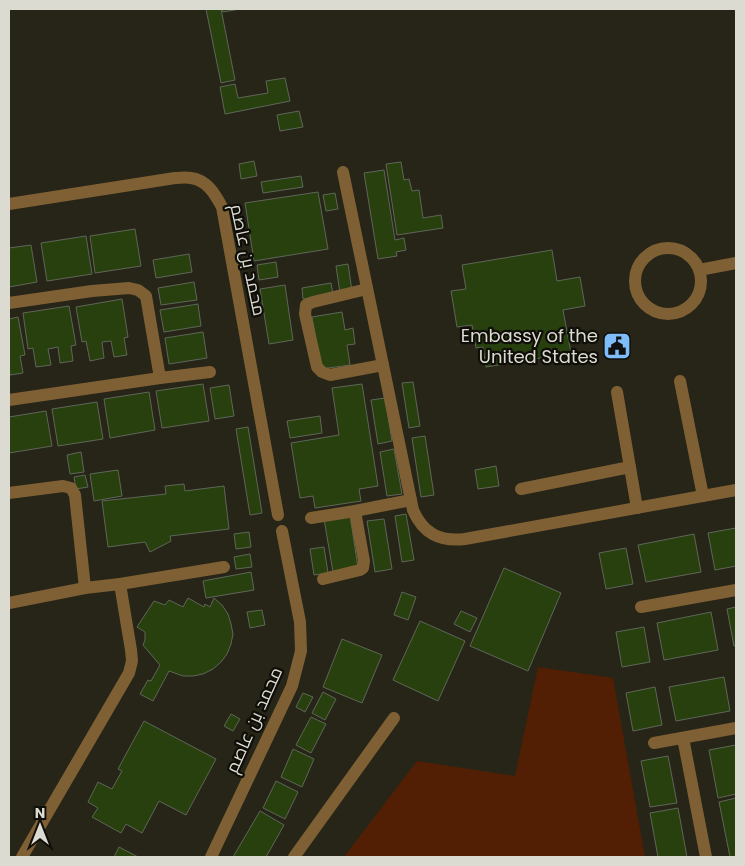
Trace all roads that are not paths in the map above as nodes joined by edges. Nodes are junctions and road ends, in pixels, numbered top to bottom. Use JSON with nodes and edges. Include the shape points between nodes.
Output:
{"nodes":[{"id":1,"x":343,"y":172,"type":"dead end"},
{"id":2,"x":9,"y":204,"type":"edge"},
{"id":3,"x":736,"y":263,"type":"edge"},
{"id":4,"x":699,"y":270,"type":"junction"},
{"id":5,"x":367,"y":289,"type":"junction"},
{"id":6,"x":9,"y":303,"type":"edge"},
{"id":7,"x":383,"y":365,"type":"junction"},
{"id":8,"x":210,"y":372,"type":"dead end"},
{"id":9,"x":160,"y":378,"type":"junction"},
{"id":10,"x":680,"y":381,"type":"dead end"},
{"id":11,"x":617,"y":392,"type":"dead end"},
{"id":12,"x":9,"y":400,"type":"edge"},
{"id":13,"x":630,"y":467,"type":"junction"},
{"id":14,"x":521,"y":488,"type":"dead end"},
{"id":15,"x":736,"y":490,"type":"edge"},
{"id":16,"x":9,"y":493,"type":"edge"},
{"id":17,"x":703,"y":496,"type":"junction"},
{"id":18,"x":411,"y":500,"type":"junction"},
{"id":19,"x":637,"y":508,"type":"junction"},
{"id":20,"x":355,"y":511,"type":"junction"},
{"id":21,"x":278,"y":515,"type":"dead end"},
{"id":22,"x":311,"y":518,"type":"dead end"},
{"id":23,"x":282,"y":531,"type":"dead end"},
{"id":24,"x":224,"y":567,"type":"dead end"},
{"id":25,"x":322,"y":578,"type":"dead end"},
{"id":26,"x":120,"y":584,"type":"junction"},
{"id":27,"x":86,"y":588,"type":"junction"},
{"id":28,"x":736,"y":590,"type":"edge"},
{"id":29,"x":9,"y":602,"type":"edge"},
{"id":30,"x":642,"y":607,"type":"dead end"},
{"id":31,"x":394,"y":718,"type":"dead end"},
{"id":32,"x":736,"y":728,"type":"edge"},
{"id":33,"x":683,"y":738,"type":"junction"},
{"id":34,"x":654,"y":744,"type":"dead end"},
{"id":35,"x":22,"y":857,"type":"edge"},
{"id":36,"x":211,"y":857,"type":"edge"},
{"id":37,"x":294,"y":857,"type":"edge"},
{"id":38,"x":706,"y":857,"type":"edge"}],
"edges":[{"from":1,"to":5,"type":"street"},
{"from":2,"to":21,"type":"street","name":"محمد بن عاصم","via":[[175,178],[203,182],[214,192],[222,207]]},
{"from":3,"to":4,"type":"street"},
{"from":4,"to":4,"type":"street","via":[[686,253],[676,249],[655,250],[639,265],[636,275],[639,296],[646,305],[665,313],[686,308],[699,291]]},
{"from":5,"to":7,"type":"street"},
{"from":5,"to":7,"type":"street","via":[[313,302],[306,305],[305,314],[317,367],[322,372],[330,375]]},
{"from":6,"to":9,"type":"street","via":[[92,291],[138,290],[146,296]]},
{"from":7,"to":18,"type":"street"},
{"from":8,"to":9,"type":"street"},
{"from":9,"to":12,"type":"street"},
{"from":10,"to":17,"type":"street"},
{"from":11,"to":13,"type":"street"},
{"from":13,"to":14,"type":"street"},
{"from":13,"to":19,"type":"street"},
{"from":15,"to":17,"type":"street"},
{"from":16,"to":27,"type":"street","via":[[63,486],[71,488],[75,495]]},
{"from":17,"to":19,"type":"street"},
{"from":18,"to":19,"type":"street","via":[[422,526],[446,540]]},
{"from":18,"to":20,"type":"street"},
{"from":20,"to":22,"type":"street"},
{"from":20,"to":25,"type":"street","via":[[363,568]]},
{"from":23,"to":36,"type":"street","name":"محمد بن عاصم","via":[[300,622],[301,651],[292,686]]},
{"from":24,"to":26,"type":"street"},
{"from":26,"to":27,"type":"street"},
{"from":26,"to":35,"type":"street","via":[[131,650],[129,673]]},
{"from":27,"to":29,"type":"street"},
{"from":28,"to":30,"type":"street"},
{"from":31,"to":37,"type":"street"},
{"from":32,"to":33,"type":"street"},
{"from":33,"to":34,"type":"street"},
{"from":33,"to":38,"type":"street"}]}
